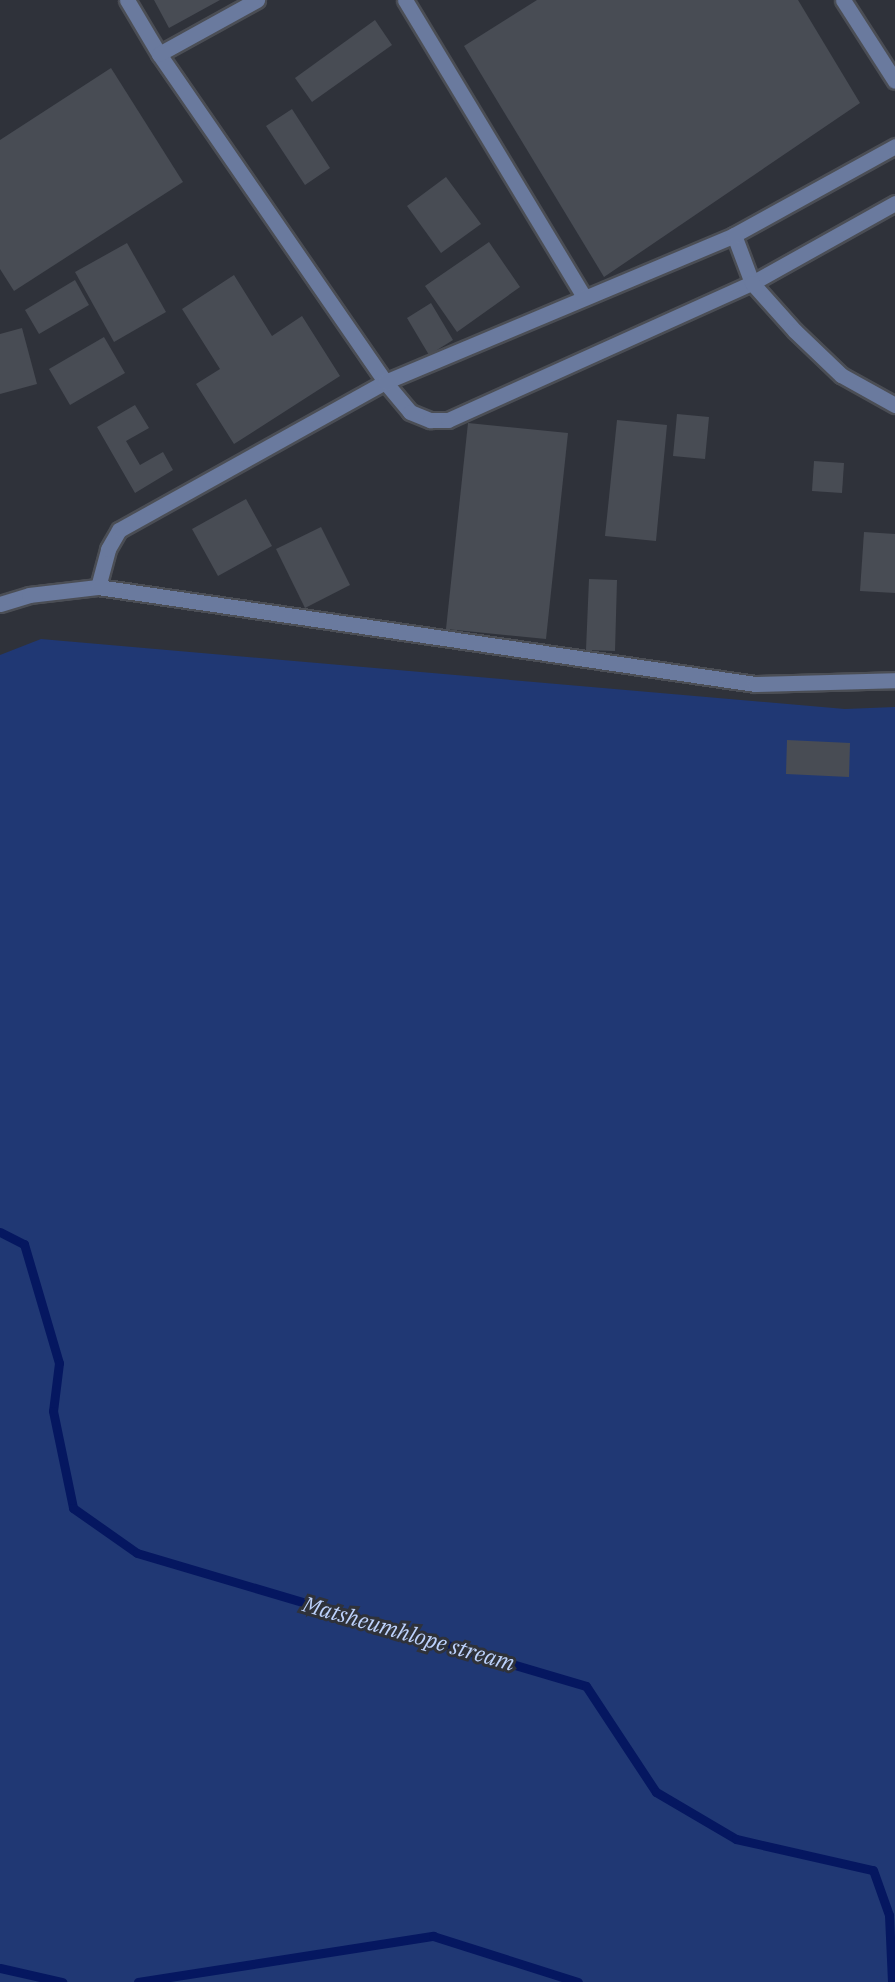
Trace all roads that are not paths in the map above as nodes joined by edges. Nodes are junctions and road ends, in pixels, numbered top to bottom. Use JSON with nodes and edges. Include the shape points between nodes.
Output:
{"nodes":[{"id":1,"x":127,"y":0,"type":"edge"},
{"id":2,"x":257,"y":0,"type":"edge"},
{"id":3,"x":405,"y":0,"type":"edge"},
{"id":4,"x":843,"y":0,"type":"edge"},
{"id":5,"x":159,"y":54,"type":"junction"},
{"id":6,"x":895,"y":81,"type":"edge"},
{"id":7,"x":895,"y":146,"type":"edge"},
{"id":8,"x":895,"y":203,"type":"edge"},
{"id":9,"x":734,"y":235,"type":"junction"},
{"id":10,"x":752,"y":283,"type":"junction"},
{"id":11,"x":583,"y":295,"type":"junction"},
{"id":12,"x":385,"y":382,"type":"junction"},
{"id":13,"x":895,"y":405,"type":"edge"},
{"id":14,"x":98,"y":587,"type":"junction"},
{"id":15,"x":0,"y":604,"type":"edge"},
{"id":16,"x":895,"y":680,"type":"edge"}],
"edges":[{"from":1,"to":5,"type":"lane"},
{"from":2,"to":5,"type":"lane"},
{"from":3,"to":11,"type":"lane"},
{"from":4,"to":6,"type":"lane"},
{"from":5,"to":12,"type":"lane"},
{"from":7,"to":9,"type":"lane"},
{"from":8,"to":10,"type":"lane"},
{"from":9,"to":10,"type":"lane"},
{"from":9,"to":11,"type":"lane"},
{"from":10,"to":12,"type":"lane","via":[[448,420],[430,420],[411,412]]},
{"from":10,"to":13,"type":"lane","via":[[841,375]]},
{"from":11,"to":12,"type":"lane"},
{"from":12,"to":14,"type":"lane","via":[[119,530],[108,549]]},
{"from":14,"to":15,"type":"lane","via":[[29,595]]},
{"from":14,"to":16,"type":"lane","via":[[755,684]]}]}
